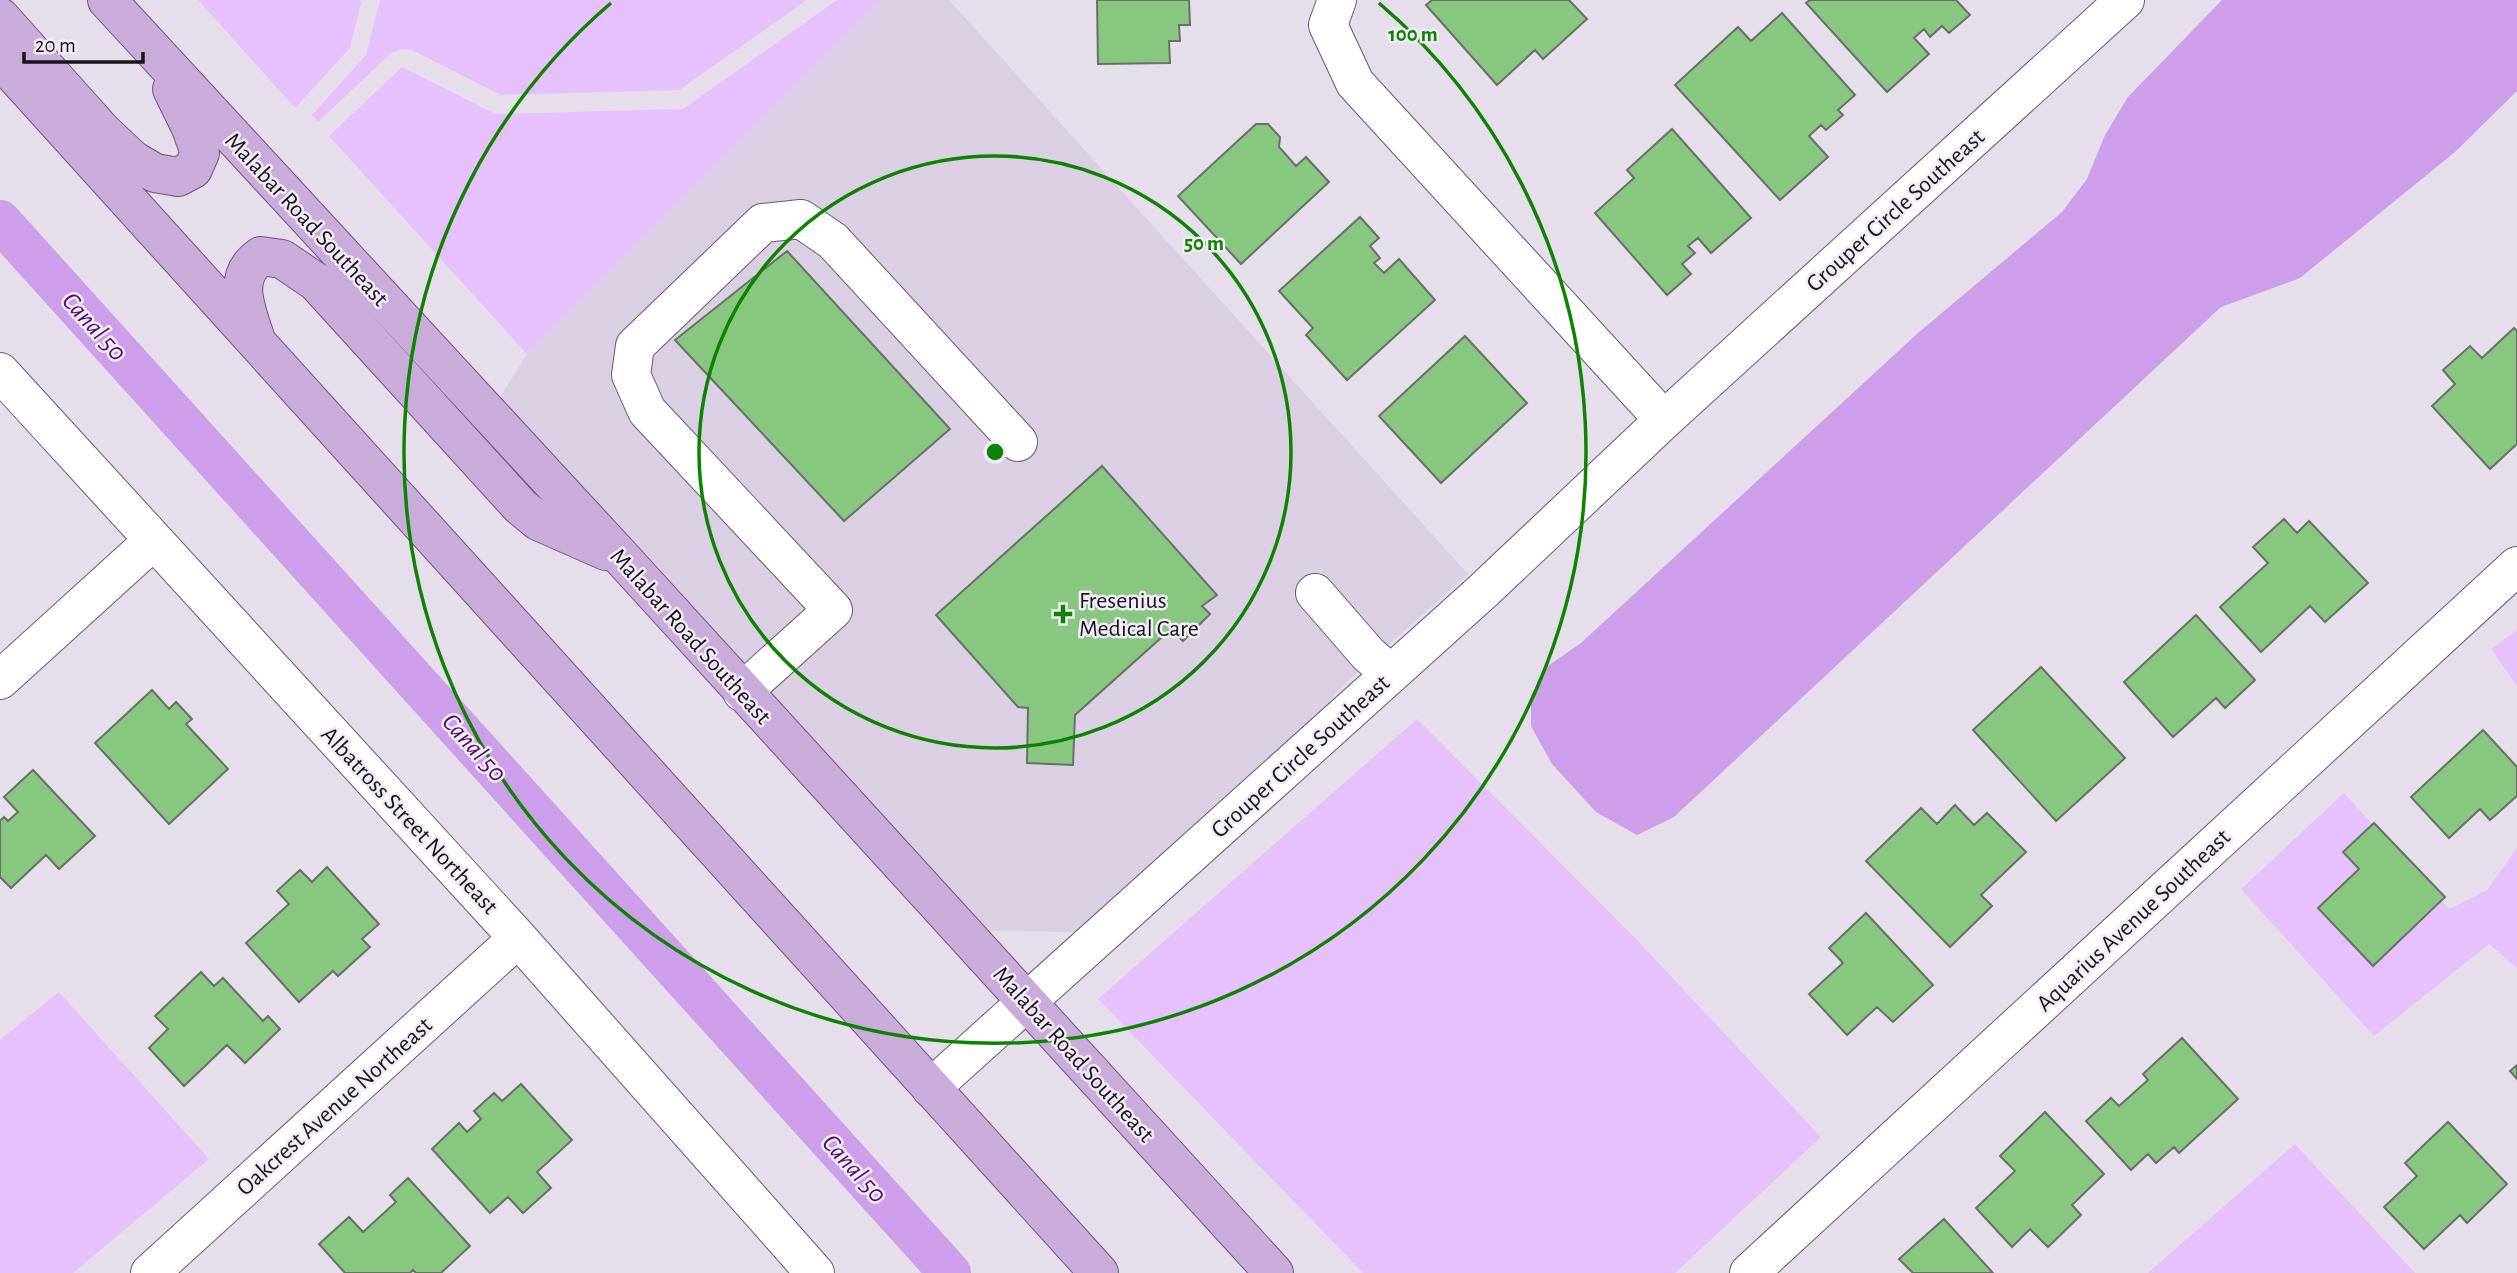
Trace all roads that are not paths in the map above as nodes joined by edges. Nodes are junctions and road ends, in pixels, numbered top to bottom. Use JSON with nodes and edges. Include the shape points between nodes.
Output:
{"nodes":[{"id":1,"x":107,"y":0,"type":"edge"},
{"id":2,"x":1337,"y":0,"type":"edge"},
{"id":3,"x":2125,"y":0,"type":"edge"},
{"id":4,"x":0,"y":17,"type":"edge"},
{"id":5,"x":154,"y":53,"type":"junction"},
{"id":6,"x":0,"y":59,"type":"edge"},
{"id":7,"x":257,"y":343,"type":"junction"},
{"id":8,"x":0,"y":372,"type":"edge"},
{"id":9,"x":1664,"y":420,"type":"junction"},
{"id":10,"x":1018,"y":442,"type":"dead end"},
{"id":11,"x":153,"y":541,"type":"junction"},
{"id":12,"x":621,"y":557,"type":"junction"},
{"id":13,"x":2517,"y":566,"type":"edge"},
{"id":14,"x":1315,"y":593,"type":"dead end"},
{"id":15,"x":1391,"y":674,"type":"junction"},
{"id":16,"x":0,"y":680,"type":"edge"},
{"id":17,"x":742,"y":692,"type":"junction"},
{"id":18,"x":518,"y":938,"type":"junction"},
{"id":19,"x":1027,"y":1002,"type":"junction"},
{"id":20,"x":931,"y":1088,"type":"junction"},
{"id":21,"x":150,"y":1273,"type":"edge"},
{"id":22,"x":814,"y":1273,"type":"edge"},
{"id":23,"x":1099,"y":1273,"type":"edge"},
{"id":24,"x":1274,"y":1273,"type":"edge"},
{"id":25,"x":1749,"y":1273,"type":"edge"}],
"edges":[{"from":1,"to":5,"type":"main road","name":"Malabar Road Southeast"},
{"from":2,"to":9,"type":"street","via":[[1328,25],[1355,83]]},
{"from":3,"to":9,"type":"street","name":"Grouper Circle Southeast"},
{"from":4,"to":5,"type":"main road","via":[[133,160],[155,173],[178,177],[193,169],[200,153]]},
{"from":5,"to":12,"type":"main road","name":"Malabar Road Southeast"},
{"from":6,"to":7,"type":"main road"},
{"from":7,"to":12,"type":"main road","via":[[243,277],[261,256],[282,259],[316,282],[520,506],[538,521]]},
{"from":7,"to":20,"type":"main road"},
{"from":8,"to":11,"type":"street","name":"Albatross Street Northeast"},
{"from":9,"to":15,"type":"street","name":"Grouper Circle Southeast"},
{"from":10,"to":17,"type":"street","via":[[833,241],[801,219],[763,223],[635,346],[631,375],[647,411],[833,610]]},
{"from":11,"to":16,"type":"street"},
{"from":11,"to":18,"type":"street","name":"Albatross Street Northeast"},
{"from":12,"to":17,"type":"main road","name":"Malabar Road Southeast"},
{"from":13,"to":25,"type":"street","name":"Aquarius Avenue Southeast"},
{"from":14,"to":15,"type":"street"},
{"from":15,"to":19,"type":"street","name":"Grouper Circle Southeast"},
{"from":17,"to":19,"type":"main road","name":"Malabar Road Southeast"},
{"from":18,"to":21,"type":"street","name":"Oakcrest Avenue Northeast"},
{"from":18,"to":22,"type":"street","name":"Albatross Street Northeast"},
{"from":19,"to":20,"type":"street","name":"Grouper Circle Southeast"},
{"from":19,"to":24,"type":"main road","name":"Malabar Road Southeast"},
{"from":20,"to":23,"type":"main road"}]}
